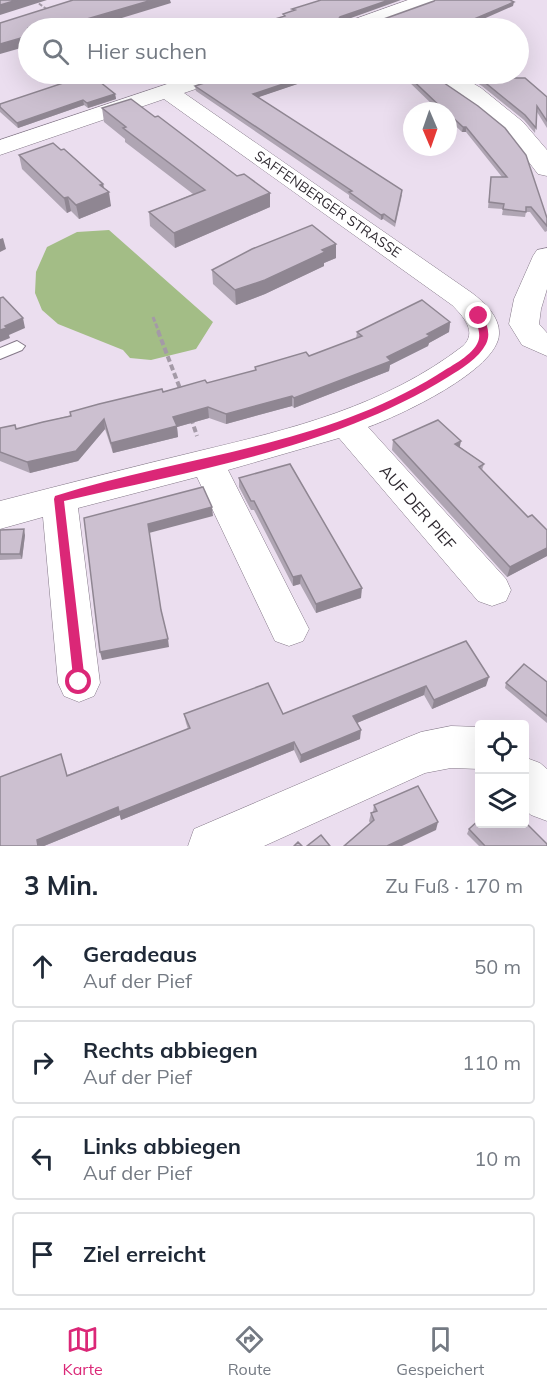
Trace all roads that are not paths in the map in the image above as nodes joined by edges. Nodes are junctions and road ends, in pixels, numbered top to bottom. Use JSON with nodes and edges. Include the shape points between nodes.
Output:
{"nodes":[{"id":1,"x":426,"y":0,"type":"edge"},
{"id":2,"x":380,"y":18,"type":"edge"},
{"id":3,"x":188,"y":84,"type":"edge"},
{"id":4,"x":460,"y":84,"type":"edge"},
{"id":5,"x":167,"y":91,"type":"junction"},
{"id":6,"x":0,"y":148,"type":"edge"},
{"id":7,"x":547,"y":169,"type":"edge"},
{"id":8,"x":547,"y":256,"type":"edge"},
{"id":9,"x":542,"y":344,"type":"edge"},
{"id":10,"x":17,"y":346,"type":"dead end"},
{"id":11,"x":0,"y":354,"type":"edge"},
{"id":12,"x":345,"y":423,"type":"junction"},
{"id":13,"x":207,"y":462,"type":"junction"},
{"id":14,"x":59,"y":499,"type":"junction"},
{"id":15,"x":0,"y":515,"type":"edge"},
{"id":16,"x":492,"y":590,"type":"dead end"},
{"id":17,"x":289,"y":629,"type":"dead end"},
{"id":18,"x":79,"y":682,"type":"dead end"},
{"id":19,"x":475,"y":748,"type":"edge"},
{"id":20,"x":529,"y":782,"type":"edge"},
{"id":21,"x":547,"y":799,"type":"edge"},
{"id":22,"x":211,"y":846,"type":"edge"}],
"edges":[{"from":1,"to":2,"type":"street"},
{"from":3,"to":5,"type":"street"},
{"from":4,"to":7,"type":"street","via":[[502,116],[539,154]]},
{"from":5,"to":6,"type":"street"},
{"from":5,"to":12,"type":"street","name":"SAFFENBERGER STRASSE","via":[[462,299],[483,324],[483,343],[454,369],[414,394]]},
{"from":8,"to":9,"type":"street","via":[[529,298],[524,324],[528,333]]},
{"from":10,"to":11,"type":"lane"},
{"from":12,"to":13,"type":"street","via":[[285,444]]},
{"from":12,"to":16,"type":"street","name":"AUF DER PIEF"},
{"from":13,"to":14,"type":"street"},
{"from":13,"to":17,"type":"street"},
{"from":14,"to":15,"type":"street"},
{"from":14,"to":18,"type":"street"},
{"from":19,"to":22,"type":"street","via":[[451,747],[421,753]]},
{"from":20,"to":21,"type":"street"}]}
